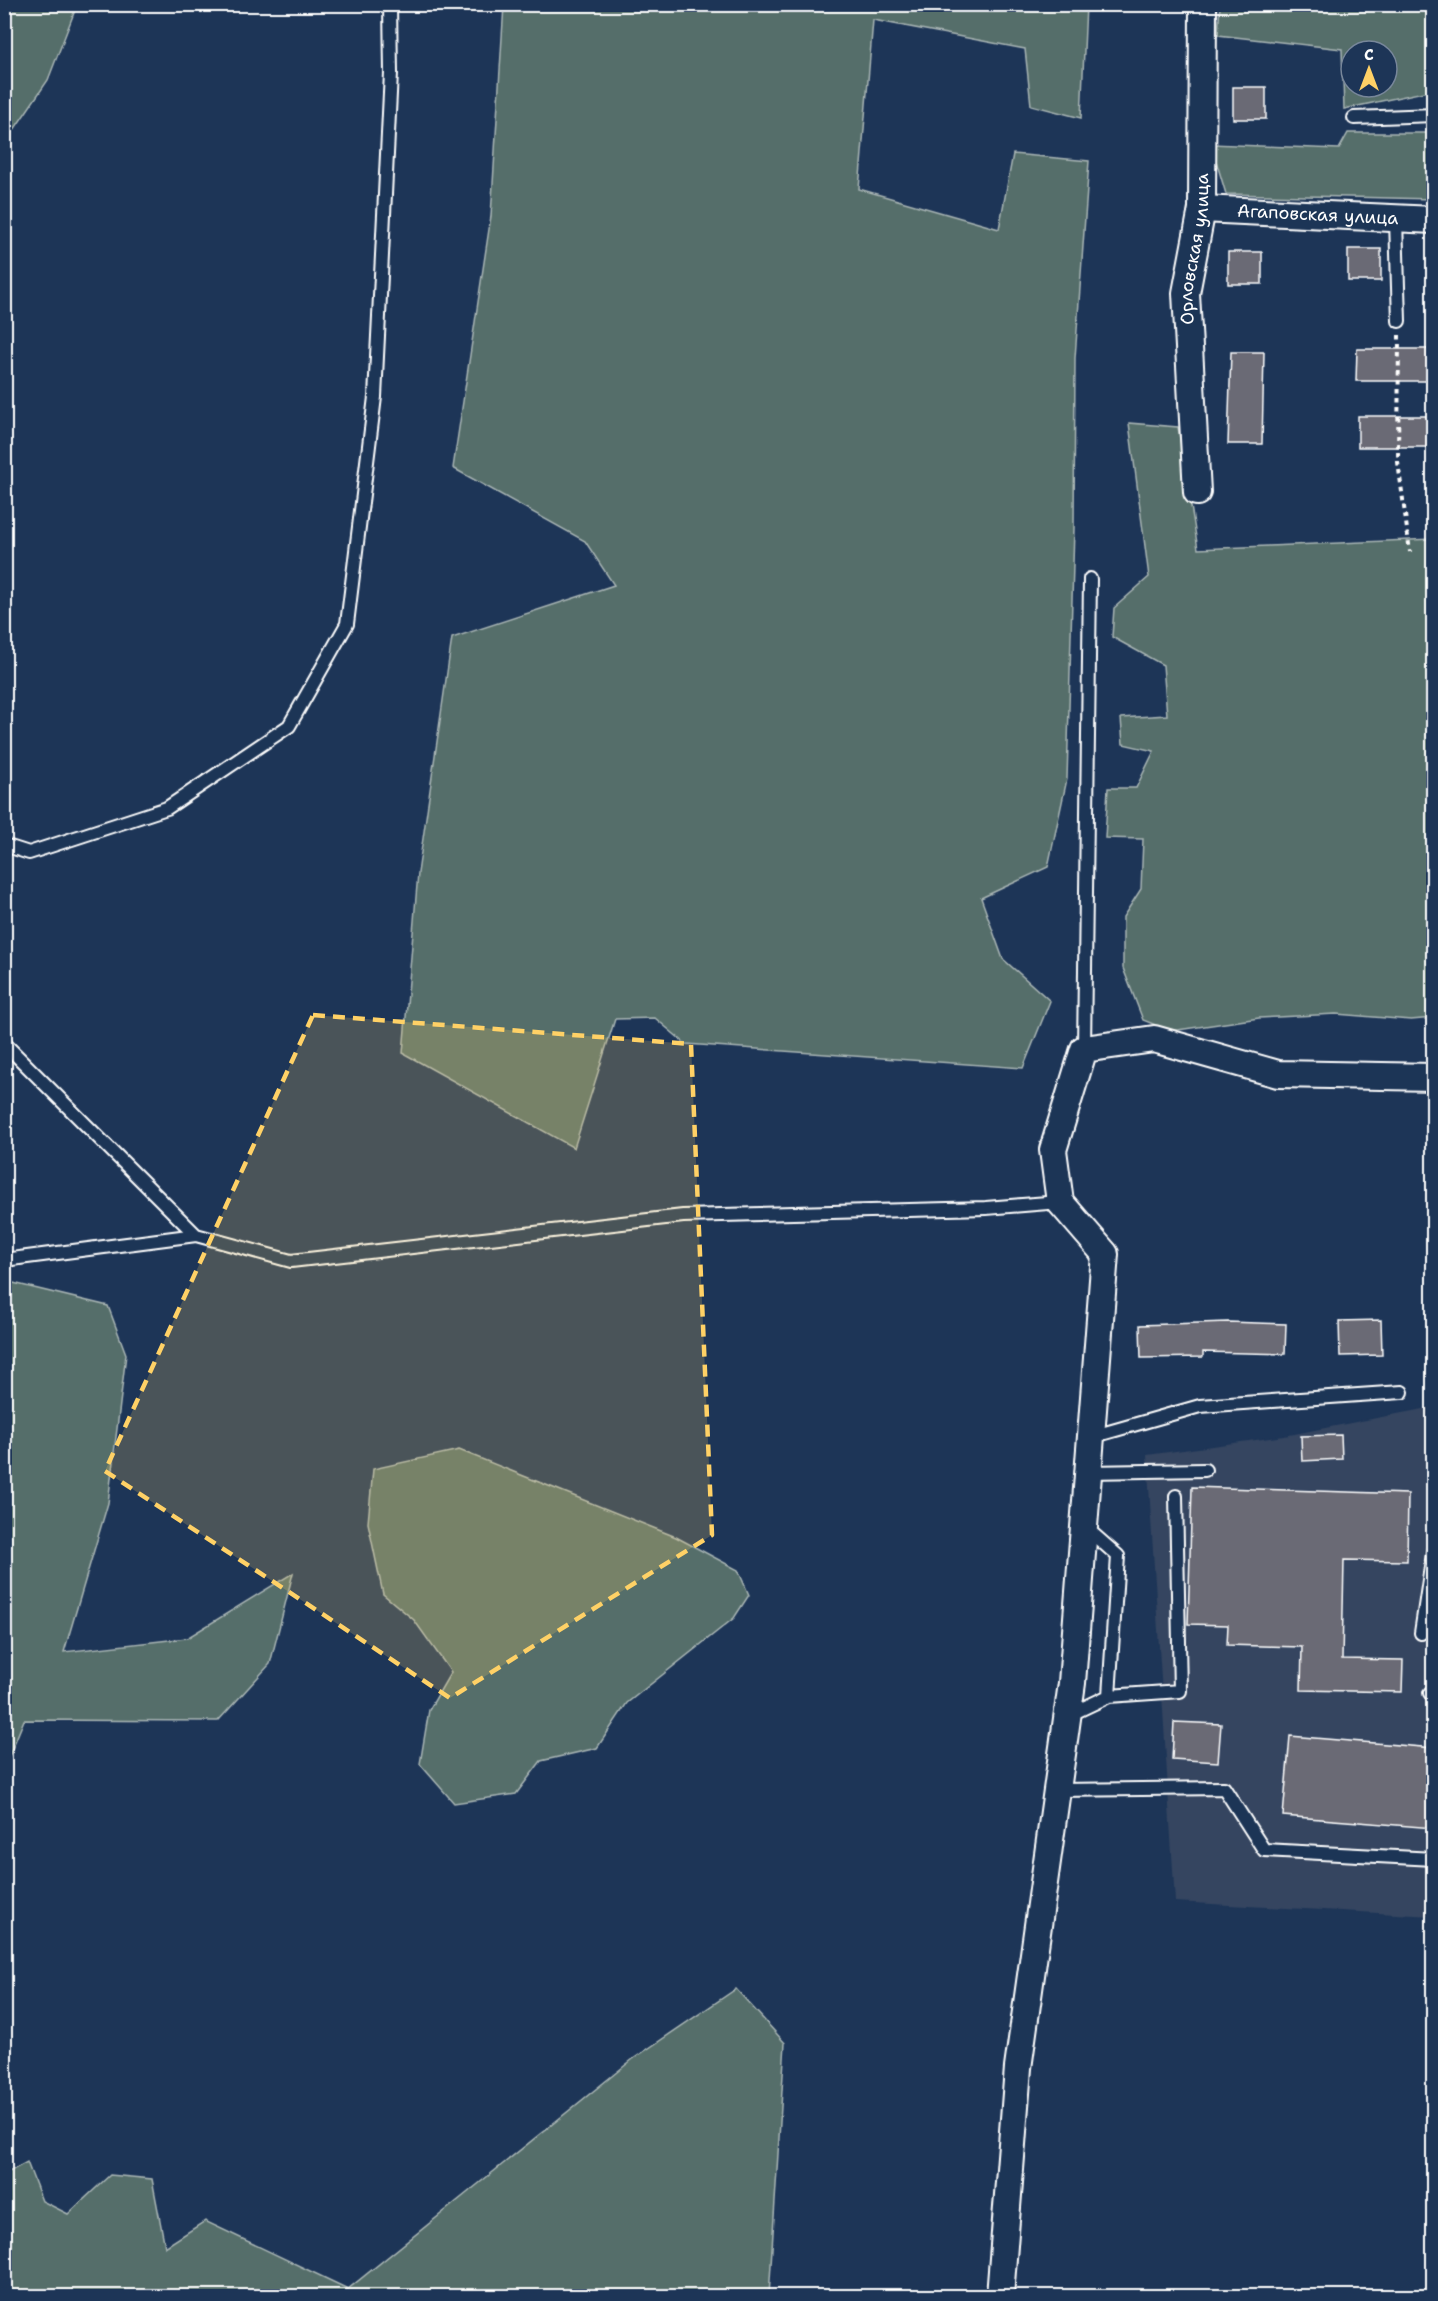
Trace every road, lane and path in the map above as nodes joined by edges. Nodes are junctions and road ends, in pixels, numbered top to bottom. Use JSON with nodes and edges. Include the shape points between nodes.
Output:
{"nodes":[{"id":1,"x":390,"y":4,"type":"edge"},
{"id":2,"x":1203,"y":4,"type":"edge"},
{"id":3,"x":1434,"y":115,"type":"edge"},
{"id":4,"x":1354,"y":118,"type":"dead end"},
{"id":5,"x":1202,"y":209,"type":"junction"},
{"id":6,"x":1396,"y":219,"type":"junction"},
{"id":7,"x":1434,"y":220,"type":"edge"},
{"id":8,"x":1399,"y":321,"type":"joint"},
{"id":9,"x":1197,"y":492,"type":"dead end"},
{"id":10,"x":1410,"y":552,"type":"dead end"},
{"id":11,"x":1090,"y":579,"type":"dead end"},
{"id":12,"x":4,"y":845,"type":"edge"},
{"id":13,"x":4,"y":1043,"type":"edge"},
{"id":14,"x":1084,"y":1049,"type":"junction"},
{"id":15,"x":1431,"y":1080,"type":"edge"},
{"id":16,"x":1060,"y":1202,"type":"junction"},
{"id":17,"x":196,"y":1235,"type":"junction"},
{"id":18,"x":4,"y":1260,"type":"edge"},
{"id":19,"x":1402,"y":1392,"type":"dead end"},
{"id":20,"x":1090,"y":1437,"type":"junction"},
{"id":21,"x":1205,"y":1470,"type":"dead end"},
{"id":22,"x":1088,"y":1472,"type":"junction"},
{"id":23,"x":1176,"y":1496,"type":"dead end"},
{"id":24,"x":1084,"y":1525,"type":"junction"},
{"id":25,"x":1434,"y":1547,"type":"edge"},
{"id":26,"x":1421,"y":1633,"type":"dead end"},
{"id":27,"x":1109,"y":1696,"type":"junction"},
{"id":28,"x":1068,"y":1716,"type":"junction"},
{"id":29,"x":1058,"y":1790,"type":"junction"},
{"id":30,"x":1434,"y":1859,"type":"edge"},
{"id":31,"x":1000,"y":2296,"type":"edge"}],
"edges":[{"from":1,"to":12,"type":"lane","via":[[391,73],[375,396],[347,624],[289,726],[167,807],[29,853]]},
{"from":2,"to":5,"type":"street","name":"Орловская улица"},
{"from":3,"to":4,"type":"lane"},
{"from":5,"to":6,"type":"street","name":"Агаповская улица"},
{"from":5,"to":9,"type":"street","name":"Орловская улица","via":[[1186,293]]},
{"from":6,"to":7,"type":"street","name":"Агаповская улица"},
{"from":6,"to":8,"type":"lane"},
{"from":8,"to":10,"type":"path","via":[[1398,462]]},
{"from":11,"to":14,"type":"lane"},
{"from":13,"to":17,"type":"lane"},
{"from":14,"to":15,"type":"street","via":[[1154,1039],[1278,1074]]},
{"from":14,"to":16,"type":"street","via":[[1053,1150]]},
{"from":16,"to":17,"type":"lane","via":[[986,1208],[683,1216],[291,1262]]},
{"from":16,"to":20,"type":"street","via":[[1105,1254]]},
{"from":17,"to":18,"type":"lane"},
{"from":19,"to":20,"type":"lane","via":[[1200,1406]]},
{"from":20,"to":22,"type":"street"},
{"from":21,"to":22,"type":"lane"},
{"from":22,"to":24,"type":"street"},
{"from":23,"to":27,"type":"lane","via":[[1180,1691]]},
{"from":24,"to":27,"type":"lane","via":[[1118,1556]]},
{"from":24,"to":28,"type":"street"},
{"from":25,"to":26,"type":"lane"},
{"from":27,"to":28,"type":"lane"},
{"from":28,"to":29,"type":"street"},
{"from":29,"to":30,"type":"lane","via":[[1224,1788],[1264,1850]]},
{"from":29,"to":31,"type":"street","via":[[1018,2068]]}]}
